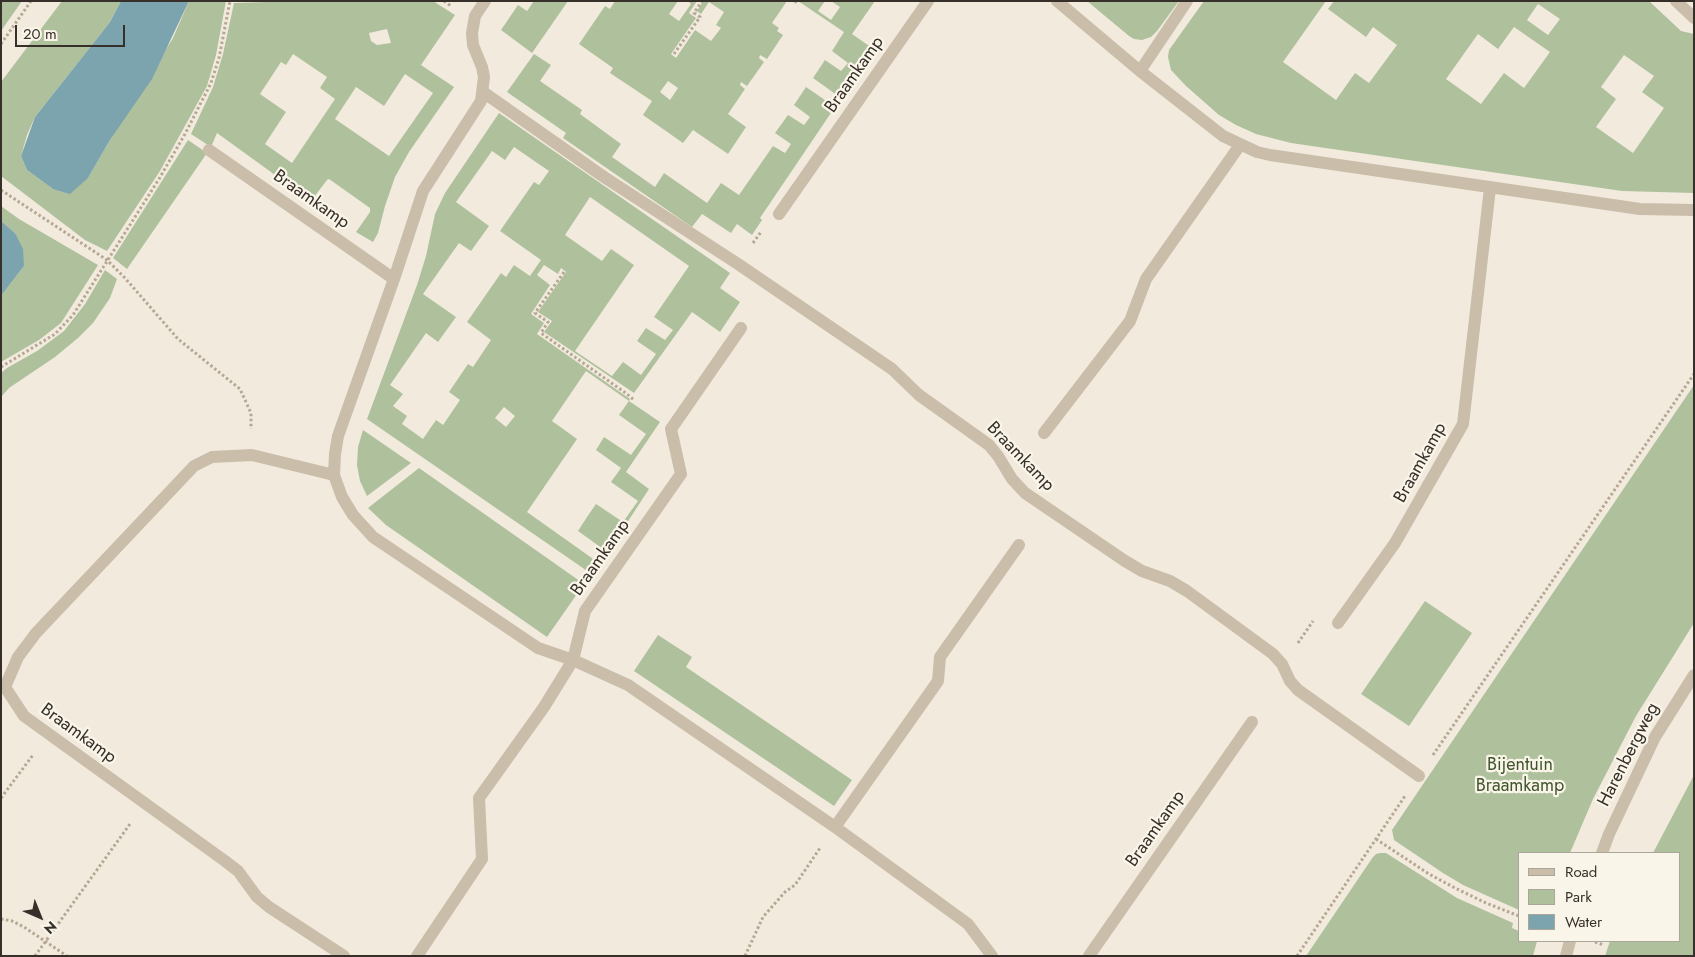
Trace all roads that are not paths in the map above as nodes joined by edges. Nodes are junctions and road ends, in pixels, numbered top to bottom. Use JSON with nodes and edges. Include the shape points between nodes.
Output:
{"nodes":[{"id":1,"x":484,"y":1,"type":"edge"},
{"id":2,"x":928,"y":1,"type":"edge"},
{"id":3,"x":1057,"y":1,"type":"edge"},
{"id":4,"x":1187,"y":1,"type":"edge"},
{"id":5,"x":1676,"y":1,"type":"edge"},
{"id":6,"x":1694,"y":18,"type":"edge"},
{"id":7,"x":1140,"y":71,"type":"junction"},
{"id":8,"x":483,"y":92,"type":"junction"},
{"id":9,"x":1240,"y":145,"type":"junction"},
{"id":10,"x":209,"y":150,"type":"dead end"},
{"id":11,"x":1490,"y":188,"type":"junction"},
{"id":12,"x":1694,"y":210,"type":"edge"},
{"id":13,"x":779,"y":214,"type":"road end"},
{"id":14,"x":394,"y":279,"type":"junction"},
{"id":15,"x":741,"y":328,"type":"dead end"},
{"id":16,"x":1044,"y":433,"type":"dead end"},
{"id":17,"x":334,"y":476,"type":"junction"},
{"id":18,"x":1019,"y":544,"type":"dead end"},
{"id":19,"x":1338,"y":623,"type":"road end"},
{"id":20,"x":573,"y":660,"type":"junction"},
{"id":21,"x":1694,"y":675,"type":"edge"},
{"id":22,"x":1252,"y":722,"type":"dead end"},
{"id":23,"x":1419,"y":776,"type":"road end"},
{"id":24,"x":835,"y":828,"type":"junction"},
{"id":25,"x":1602,"y":852,"type":"edge"},
{"id":26,"x":1570,"y":942,"type":"edge"},
{"id":27,"x":344,"y":956,"type":"edge"},
{"id":28,"x":417,"y":956,"type":"edge"},
{"id":29,"x":992,"y":956,"type":"edge"},
{"id":30,"x":1089,"y":956,"type":"edge"},
{"id":31,"x":1566,"y":956,"type":"edge"}],
"edges":[{"from":1,"to":8,"type":"street","via":[[475,16],[472,32],[484,77]]},
{"from":2,"to":13,"type":"street","name":"Braamkamp"},
{"from":3,"to":7,"type":"street"},
{"from":4,"to":7,"type":"street"},
{"from":5,"to":6,"type":"street"},
{"from":7,"to":9,"type":"street","via":[[1223,136]]},
{"from":8,"to":14,"type":"street","via":[[481,101],[423,191]]},
{"from":8,"to":23,"type":"street","name":"Braamkamp","via":[[604,177],[892,369],[919,395],[988,445],[1008,474],[1044,507],[1142,571],[1187,591],[1273,654],[1298,690]]},
{"from":9,"to":11,"type":"street","via":[[1270,155]]},
{"from":9,"to":16,"type":"street","name":"Braamkamp","via":[[1146,279],[1130,321]]},
{"from":10,"to":14,"type":"street","name":"Braamkamp"},
{"from":11,"to":12,"type":"street","via":[[1640,209]]},
{"from":11,"to":19,"type":"street","name":"Braamkamp","via":[[1463,424],[1395,543]]},
{"from":14,"to":17,"type":"street","via":[[338,436]]},
{"from":15,"to":20,"type":"street","name":"Braamkamp","via":[[671,429],[681,474],[585,611]]},
{"from":17,"to":20,"type":"street","via":[[349,510],[373,537],[538,648]]},
{"from":17,"to":27,"type":"street","name":"Braamkamp","via":[[252,455],[212,457],[194,466],[36,633],[18,657],[5,687],[24,716],[226,861],[269,907]]},
{"from":18,"to":24,"type":"street","via":[[940,657],[938,681]]},
{"from":20,"to":24,"type":"street","via":[[628,685]]},
{"from":20,"to":28,"type":"street","name":"Braamkamp","via":[[480,798],[482,859]]},
{"from":21,"to":25,"type":"street","name":"Harenbergweg","via":[[1655,736]]},
{"from":22,"to":30,"type":"street","name":"Braamkamp"},
{"from":24,"to":29,"type":"street","via":[[968,924]]},
{"from":26,"to":31,"type":"street"}]}
